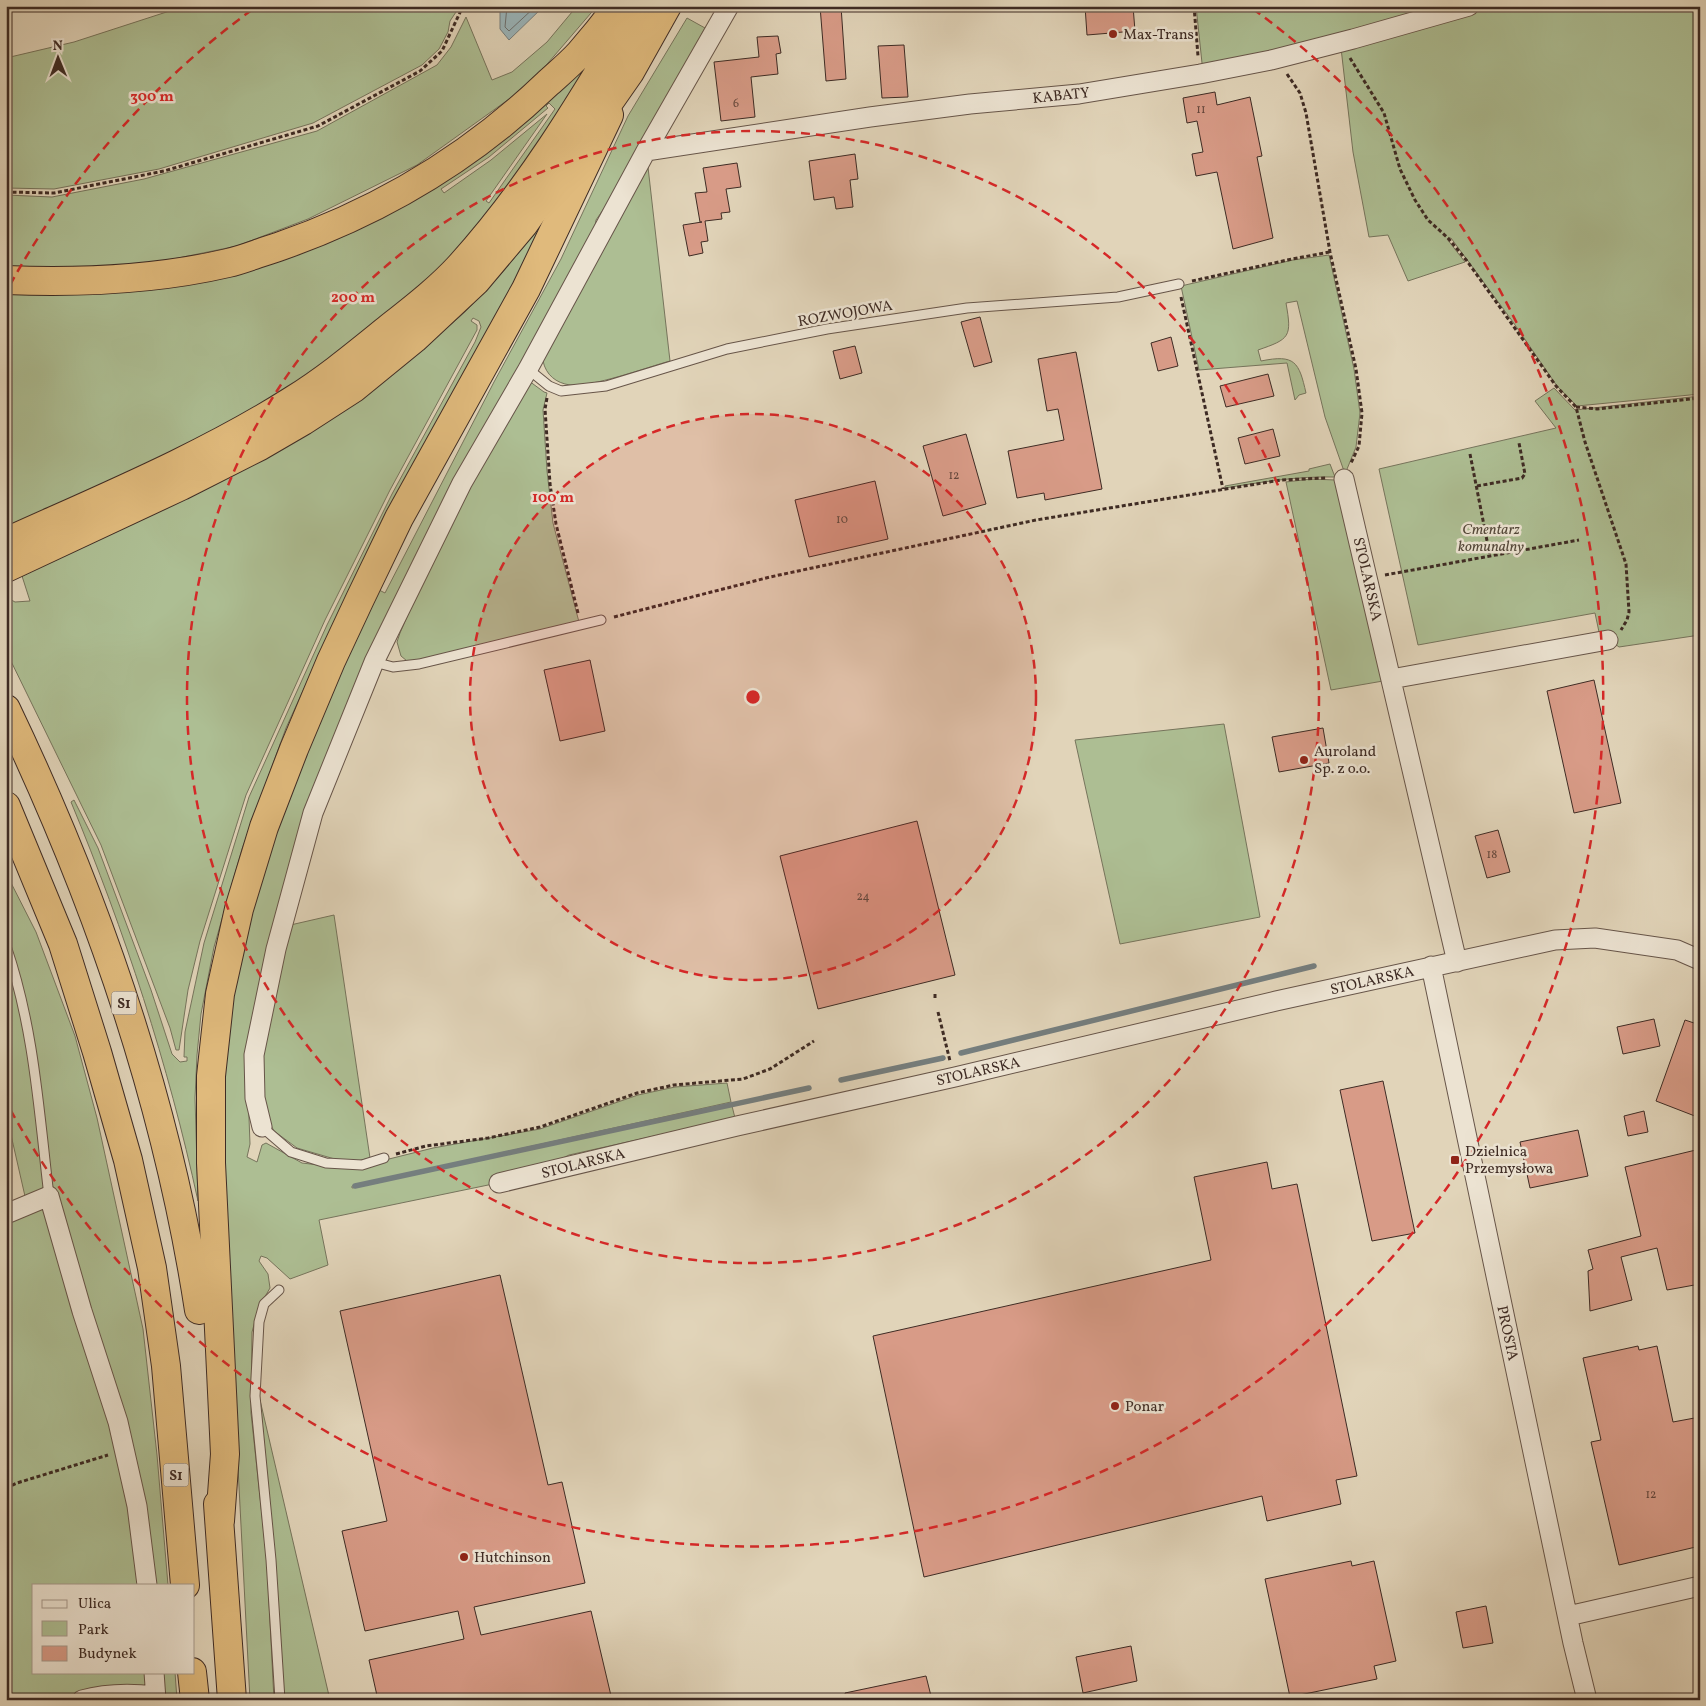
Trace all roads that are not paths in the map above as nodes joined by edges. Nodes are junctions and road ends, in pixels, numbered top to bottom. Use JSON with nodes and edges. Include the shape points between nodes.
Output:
{"nodes":[{"id":1,"x":618,"y":6,"type":"edge"},
{"id":2,"x":639,"y":6,"type":"edge"},
{"id":3,"x":667,"y":6,"type":"edge"},
{"id":4,"x":730,"y":6,"type":"edge"},
{"id":5,"x":1469,"y":6,"type":"edge"},
{"id":6,"x":630,"y":72,"type":"junction"},
{"id":7,"x":646,"y":151,"type":"junction"},
{"id":8,"x":6,"y":280,"type":"edge"},
{"id":9,"x":1179,"y":284,"type":"road end"},
{"id":10,"x":528,"y":370,"type":"junction"},
{"id":11,"x":1344,"y":479,"type":"road end"},
{"id":12,"x":6,"y":542,"type":"edge"},
{"id":13,"x":6,"y":568,"type":"edge"},
{"id":14,"x":601,"y":620,"type":"road end"},
{"id":15,"x":1608,"y":640,"type":"road end"},
{"id":16,"x":374,"y":662,"type":"junction"},
{"id":17,"x":1391,"y":678,"type":"junction"},
{"id":18,"x":6,"y":709,"type":"edge"},
{"id":19,"x":6,"y":806,"type":"edge"},
{"id":20,"x":6,"y":946,"type":"edge"},
{"id":21,"x":1700,"y":960,"type":"edge"},
{"id":22,"x":1457,"y":962,"type":"junction"},
{"id":23,"x":1431,"y":966,"type":"junction"},
{"id":24,"x":262,"y":1127,"type":"joint"},
{"id":25,"x":384,"y":1158,"type":"road end"},
{"id":26,"x":499,"y":1183,"type":"dead end"},
{"id":27,"x":49,"y":1196,"type":"junction"},
{"id":28,"x":6,"y":1214,"type":"edge"},
{"id":29,"x":278,"y":1290,"type":"dead end"},
{"id":30,"x":220,"y":1522,"type":"junction"},
{"id":31,"x":146,"y":1584,"type":"edge"},
{"id":32,"x":185,"y":1584,"type":"edge"},
{"id":33,"x":1700,"y":1586,"type":"edge"},
{"id":34,"x":1568,"y":1616,"type":"junction"},
{"id":35,"x":154,"y":1674,"type":"edge"},
{"id":36,"x":192,"y":1674,"type":"edge"},
{"id":37,"x":156,"y":1698,"type":"edge"},
{"id":38,"x":82,"y":1700,"type":"edge"},
{"id":39,"x":194,"y":1700,"type":"edge"},
{"id":40,"x":232,"y":1700,"type":"edge"},
{"id":41,"x":280,"y":1700,"type":"edge"},
{"id":42,"x":1587,"y":1700,"type":"edge"}],
"edges":[{"from":1,"to":8,"type":"highway","via":[[579,54],[505,123],[407,190],[346,220],[262,252],[196,269],[104,281]]},
{"from":2,"to":12,"type":"highway","via":[[551,148],[507,210],[458,267],[401,319],[320,382],[249,426]]},
{"from":3,"to":6,"type":"highway"},
{"from":4,"to":7,"type":"street"},
{"from":5,"to":7,"type":"street","name":"KABATY","via":[[1270,60],[1200,74],[1079,94],[970,104]]},
{"from":6,"to":13,"type":"highway","via":[[524,224],[476,281],[414,339],[354,388],[224,465]]},
{"from":6,"to":30,"type":"highway","via":[[526,289],[399,518],[331,661],[264,827],[239,909],[220,994],[211,1076],[211,1163],[225,1454]]},
{"from":7,"to":10,"type":"street"},
{"from":9,"to":10,"type":"lane","name":"ROZWOJOWA","via":[[1118,297],[967,308],[850,325],[726,349],[606,386],[561,391]]},
{"from":10,"to":16,"type":"street","via":[[462,483]]},
{"from":11,"to":17,"type":"street","name":"STOLARSKA"},
{"from":14,"to":16,"type":"lane","via":[[419,664],[393,667]]},
{"from":15,"to":17,"type":"street"},
{"from":16,"to":24,"type":"street","via":[[313,813],[276,949],[254,1055],[255,1098]]},
{"from":17,"to":22,"type":"street","name":"STOLARSKA"},
{"from":18,"to":30,"type":"highway","number":"S1","via":[[56,817],[110,958],[149,1082],[190,1254],[199,1310]]},
{"from":19,"to":32,"type":"highway","number":"S1","via":[[63,944],[128,1160],[152,1268],[166,1366]]},
{"from":20,"to":27,"type":"lane","via":[[17,978],[32,1049]]},
{"from":21,"to":22,"type":"street","name":"STOLARSKA","via":[[1677,950],[1595,938],[1556,940]]},
{"from":22,"to":23,"type":"street","name":"STOLARSKA"},
{"from":23,"to":26,"type":"street","name":"STOLARSKA"},
{"from":23,"to":34,"type":"street","name":"PROSTA"},
{"from":24,"to":25,"type":"lane","via":[[291,1152],[326,1163],[362,1165]]},
{"from":27,"to":28,"type":"street"},
{"from":27,"to":31,"type":"street","via":[[118,1422],[137,1506]]},
{"from":29,"to":41,"type":"lane","via":[[264,1304],[259,1322],[255,1396],[271,1560]]},
{"from":30,"to":40,"type":"highway","number":"S1"},
{"from":33,"to":34,"type":"street"},
{"from":34,"to":42,"type":"street","name":"PROSTA"},
{"from":35,"to":37,"type":"street"},
{"from":36,"to":39,"type":"highway"},
{"from":37,"to":38,"type":"street","via":[[126,1693]]}]}
